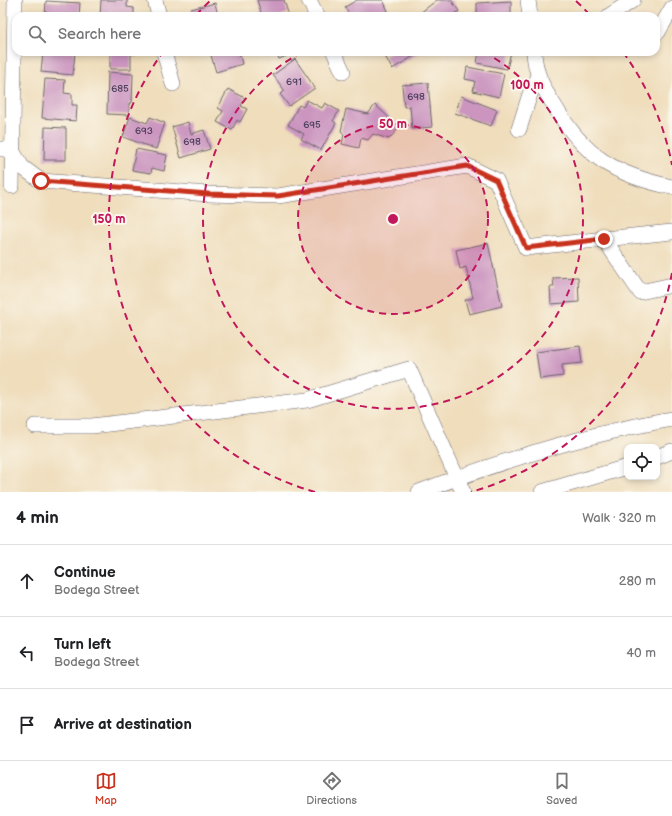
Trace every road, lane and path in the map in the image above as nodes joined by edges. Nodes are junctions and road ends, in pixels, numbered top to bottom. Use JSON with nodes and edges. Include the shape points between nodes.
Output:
{"nodes":[{"id":1,"x":15,"y":0,"type":"edge"},
{"id":2,"x":155,"y":0,"type":"edge"},
{"id":3,"x":309,"y":0,"type":"edge"},
{"id":4,"x":528,"y":0,"type":"edge"},
{"id":5,"x":633,"y":0,"type":"edge"},
{"id":6,"x":672,"y":8,"type":"edge"},
{"id":7,"x":14,"y":12,"type":"edge"},
{"id":8,"x":158,"y":12,"type":"edge"},
{"id":9,"x":315,"y":12,"type":"edge"},
{"id":10,"x":530,"y":12,"type":"edge"},
{"id":11,"x":615,"y":12,"type":"edge"},
{"id":12,"x":660,"y":29,"type":"edge"},
{"id":13,"x":12,"y":50,"type":"edge"},
{"id":14,"x":165,"y":56,"type":"edge"},
{"id":15,"x":336,"y":56,"type":"edge"},
{"id":16,"x":535,"y":56,"type":"edge"},
{"id":17,"x":343,"y":72,"type":"dead end"},
{"id":18,"x":538,"y":78,"type":"junction"},
{"id":19,"x":173,"y":84,"type":"dead end"},
{"id":20,"x":520,"y":128,"type":"dead end"},
{"id":21,"x":6,"y":149,"type":"edge"},
{"id":22,"x":12,"y":186,"type":"dead end"},
{"id":23,"x":672,"y":187,"type":"edge"},
{"id":24,"x":672,"y":232,"type":"edge"},
{"id":25,"x":604,"y":239,"type":"junction"},
{"id":26,"x":672,"y":285,"type":"edge"},
{"id":27,"x":672,"y":419,"type":"edge"},
{"id":28,"x":35,"y":426,"type":"dead end"},
{"id":29,"x":672,"y":451,"type":"edge"},
{"id":30,"x":660,"y":456,"type":"edge"},
{"id":31,"x":624,"y":468,"type":"edge"},
{"id":32,"x":457,"y":478,"type":"junction"},
{"id":33,"x":419,"y":492,"type":"edge"},
{"id":34,"x":463,"y":492,"type":"edge"},
{"id":35,"x":542,"y":492,"type":"edge"}],
"edges":[{"from":1,"to":7,"type":"street"},
{"from":2,"to":8,"type":"street"},
{"from":3,"to":9,"type":"street"},
{"from":4,"to":10,"type":"street"},
{"from":5,"to":11,"type":"street"},
{"from":6,"to":12,"type":"street"},
{"from":13,"to":21,"type":"street"},
{"from":14,"to":19,"type":"street"},
{"from":15,"to":17,"type":"street"},
{"from":16,"to":18,"type":"street"},
{"from":18,"to":20,"type":"street","via":[[530,94]]},
{"from":18,"to":23,"type":"street","via":[[576,139],[599,159],[626,174]]},
{"from":21,"to":22,"type":"street"},
{"from":21,"to":25,"type":"street","via":[[22,167],[41,181],[208,194],[278,196],[467,166],[496,180],[526,248]]},
{"from":24,"to":25,"type":"street"},
{"from":25,"to":26,"type":"street","via":[[640,292]]},
{"from":27,"to":32,"type":"street","via":[[565,442]]},
{"from":28,"to":32,"type":"street","via":[[92,426],[308,400],[409,369]]},
{"from":29,"to":30,"type":"street"},
{"from":31,"to":35,"type":"street"},
{"from":32,"to":33,"type":"street"},
{"from":32,"to":34,"type":"street"}]}
